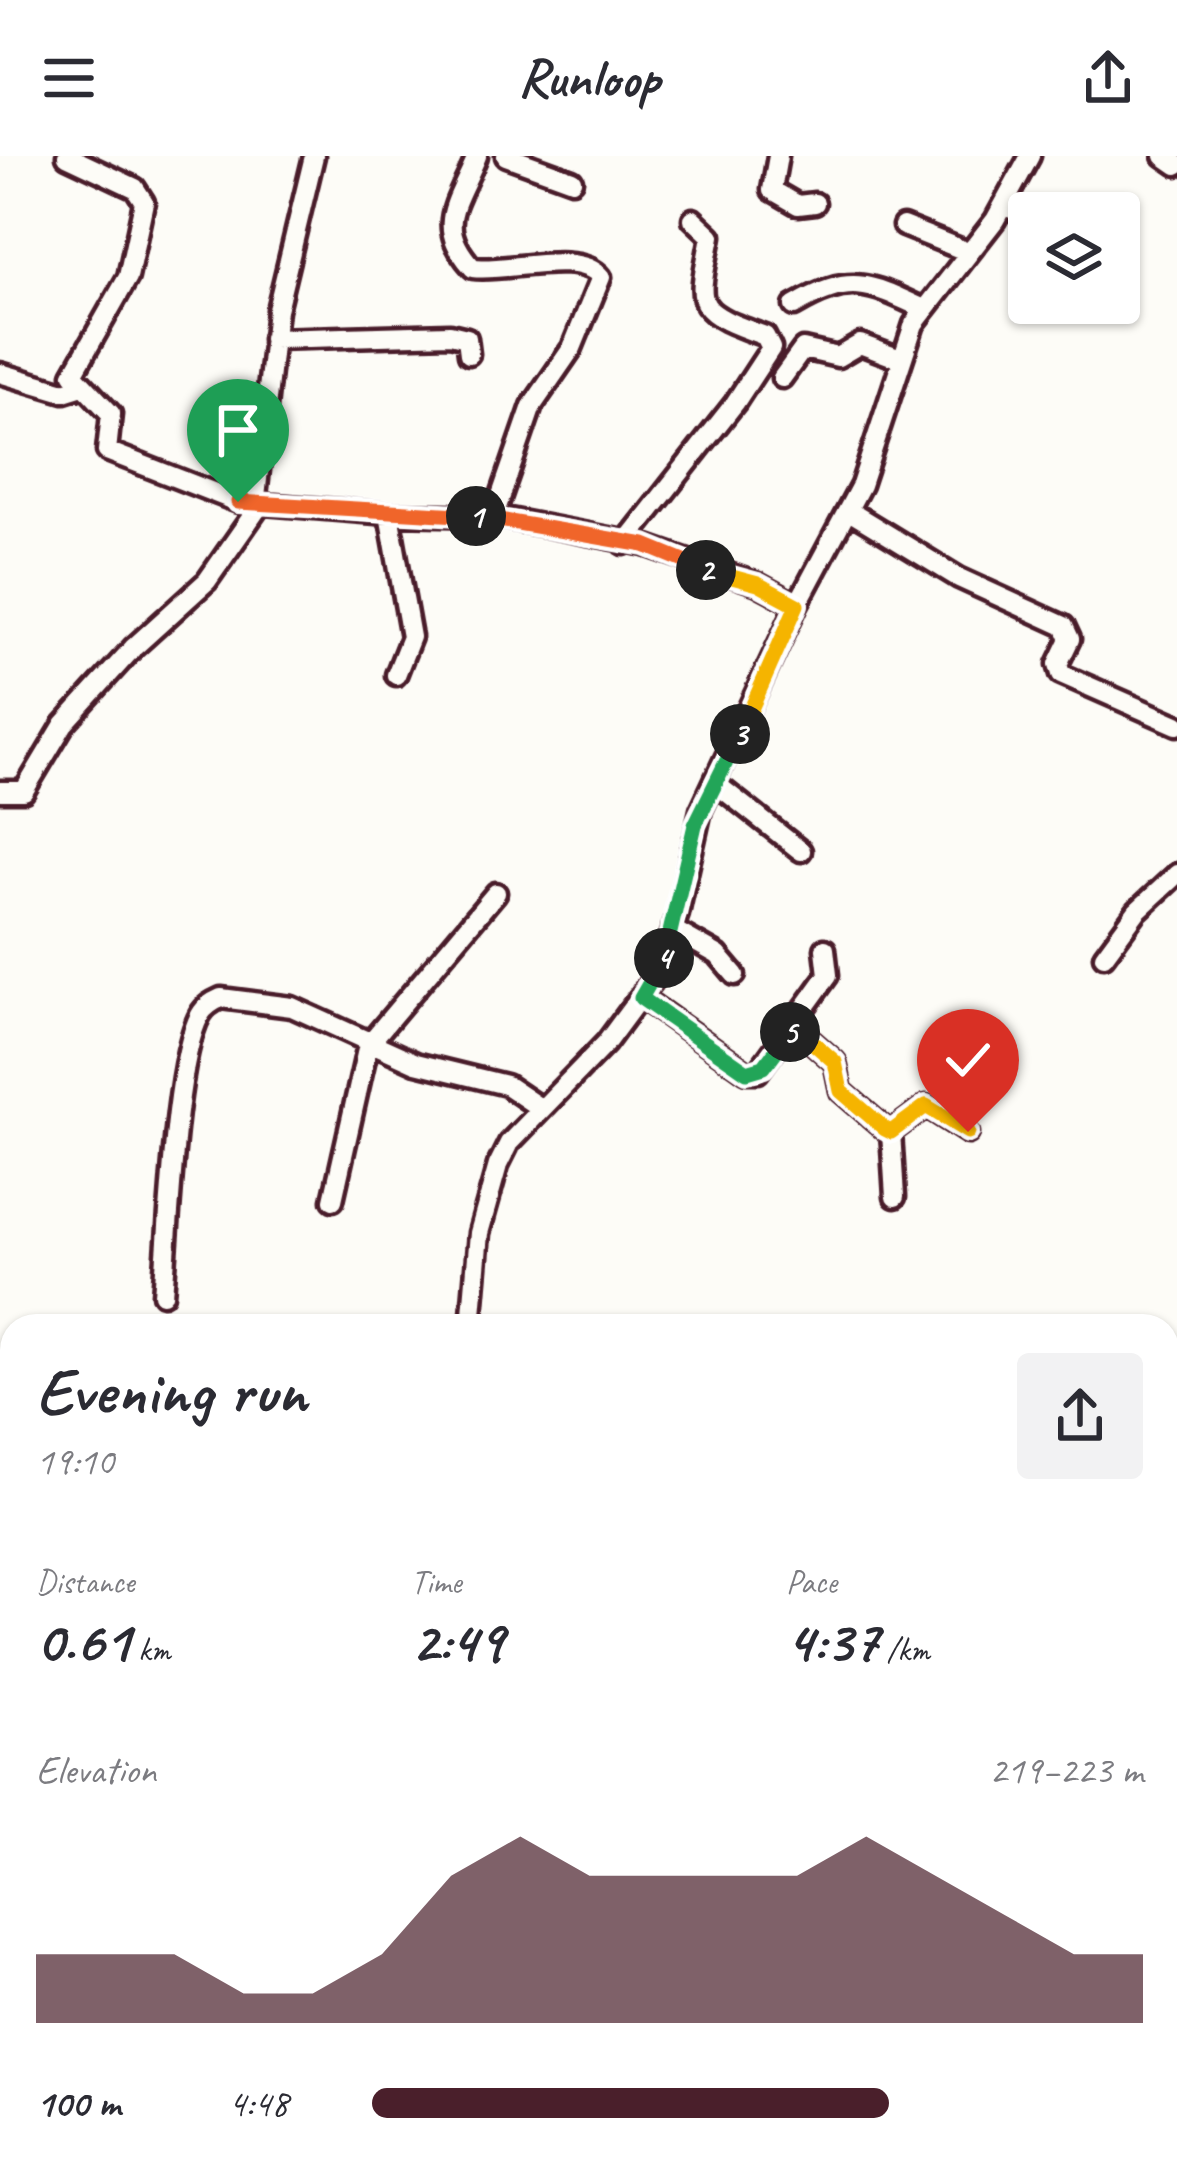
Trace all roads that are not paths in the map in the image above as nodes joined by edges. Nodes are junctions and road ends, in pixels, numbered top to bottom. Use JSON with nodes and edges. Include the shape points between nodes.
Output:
{"nodes":[{"id":1,"x":67,"y":156,"type":"edge"},
{"id":2,"x":314,"y":156,"type":"edge"},
{"id":3,"x":477,"y":156,"type":"edge"},
{"id":4,"x":506,"y":156,"type":"edge"},
{"id":5,"x":778,"y":156,"type":"edge"},
{"id":6,"x":1030,"y":156,"type":"edge"},
{"id":7,"x":1164,"y":156,"type":"edge"},
{"id":8,"x":1177,"y":166,"type":"edge"},
{"id":9,"x":572,"y":180,"type":"dead end"},
{"id":10,"x":815,"y":203,"type":"dead end"},
{"id":11,"x":1004,"y":206,"type":"junction"},
{"id":12,"x":1008,"y":208,"type":"edge"},
{"id":13,"x":693,"y":220,"type":"dead end"},
{"id":14,"x":903,"y":226,"type":"dead end"},
{"id":15,"x":968,"y":253,"type":"junction"},
{"id":16,"x":794,"y":306,"type":"dead end"},
{"id":17,"x":924,"y":310,"type":"junction"},
{"id":18,"x":272,"y":339,"type":"junction"},
{"id":19,"x":470,"y":354,"type":"dead end"},
{"id":20,"x":900,"y":359,"type":"junction"},
{"id":21,"x":0,"y":373,"type":"edge"},
{"id":22,"x":782,"y":378,"type":"dead end"},
{"id":23,"x":80,"y":387,"type":"junction"},
{"id":24,"x":258,"y":505,"type":"junction"},
{"id":25,"x":848,"y":511,"type":"junction"},
{"id":26,"x":389,"y":514,"type":"junction"},
{"id":27,"x":494,"y":517,"type":"junction"},
{"id":28,"x":624,"y":544,"type":"junction"},
{"id":29,"x":797,"y":605,"type":"junction"},
{"id":30,"x":396,"y":675,"type":"dead end"},
{"id":31,"x":1177,"y":725,"type":"edge"},
{"id":32,"x":715,"y":783,"type":"junction"},
{"id":33,"x":0,"y":791,"type":"edge"},
{"id":34,"x":801,"y":851,"type":"dead end"},
{"id":35,"x":1177,"y":874,"type":"edge"},
{"id":36,"x":496,"y":892,"type":"dead end"},
{"id":37,"x":674,"y":930,"type":"junction"},
{"id":38,"x":825,"y":949,"type":"dead end"},
{"id":39,"x":1103,"y":956,"type":"dead end"},
{"id":40,"x":735,"y":976,"type":"dead end"},
{"id":41,"x":641,"y":998,"type":"junction"},
{"id":42,"x":794,"y":1026,"type":"junction"},
{"id":43,"x":368,"y":1045,"type":"junction"},
{"id":44,"x":540,"y":1108,"type":"junction"},
{"id":45,"x":891,"y":1132,"type":"junction"},
{"id":46,"x":968,"y":1132,"type":"dead end"},
{"id":47,"x":895,"y":1197,"type":"dead end"},
{"id":48,"x":333,"y":1200,"type":"dead end"},
{"id":49,"x":163,"y":1294,"type":"dead end"},
{"id":50,"x":473,"y":1314,"type":"edge"}],
"edges":[{"from":1,"to":23,"type":"street","via":[[135,188],[145,209],[121,293],[74,367]]},
{"from":2,"to":18,"type":"street"},
{"from":3,"to":27,"type":"street","via":[[450,232],[473,268],[529,262],[593,268],[602,277],[572,348],[532,406]]},
{"from":4,"to":9,"type":"street"},
{"from":5,"to":10,"type":"street","via":[[772,190],[798,205]]},
{"from":6,"to":11,"type":"street"},
{"from":7,"to":8,"type":"street"},
{"from":11,"to":12,"type":"street"},
{"from":11,"to":15,"type":"street"},
{"from":13,"to":28,"type":"street","via":[[711,236],[699,281],[704,304],[765,336],[771,348]]},
{"from":14,"to":15,"type":"street"},
{"from":15,"to":17,"type":"street"},
{"from":16,"to":17,"type":"street","via":[[843,283],[877,287]]},
{"from":17,"to":20,"type":"street"},
{"from":18,"to":19,"type":"street","via":[[450,334],[467,338]]},
{"from":18,"to":24,"type":"street"},
{"from":20,"to":22,"type":"street","via":[[860,344],[838,357],[803,349]]},
{"from":20,"to":25,"type":"street"},
{"from":21,"to":23,"type":"street","via":[[64,392]]},
{"from":23,"to":24,"type":"street","via":[[111,414],[110,455]]},
{"from":24,"to":26,"type":"street"},
{"from":24,"to":33,"type":"street","via":[[207,580],[64,724],[24,790]]},
{"from":25,"to":29,"type":"street"},
{"from":25,"to":31,"type":"street","via":[[959,578],[1064,626],[1070,639],[1061,674]]},
{"from":26,"to":27,"type":"street"},
{"from":26,"to":30,"type":"street","via":[[411,637]]},
{"from":27,"to":28,"type":"street"},
{"from":28,"to":29,"type":"street","via":[[758,584]]},
{"from":29,"to":32,"type":"street"},
{"from":32,"to":34,"type":"street"},
{"from":32,"to":37,"type":"street","via":[[695,825]]},
{"from":35,"to":39,"type":"street"},
{"from":36,"to":43,"type":"street"},
{"from":37,"to":40,"type":"street"},
{"from":37,"to":41,"type":"street"},
{"from":38,"to":42,"type":"street","via":[[828,975]]},
{"from":41,"to":42,"type":"street","via":[[747,1072],[764,1067]]},
{"from":41,"to":44,"type":"street"},
{"from":42,"to":45,"type":"street","via":[[835,1062],[841,1091]]},
{"from":43,"to":44,"type":"street","via":[[506,1085]]},
{"from":43,"to":48,"type":"street"},
{"from":43,"to":49,"type":"street","via":[[292,1007],[221,998],[204,1010],[184,1085]]},
{"from":44,"to":50,"type":"street","via":[[509,1143],[488,1191]]},
{"from":45,"to":46,"type":"street","via":[[926,1106]]},
{"from":45,"to":47,"type":"street"}]}
